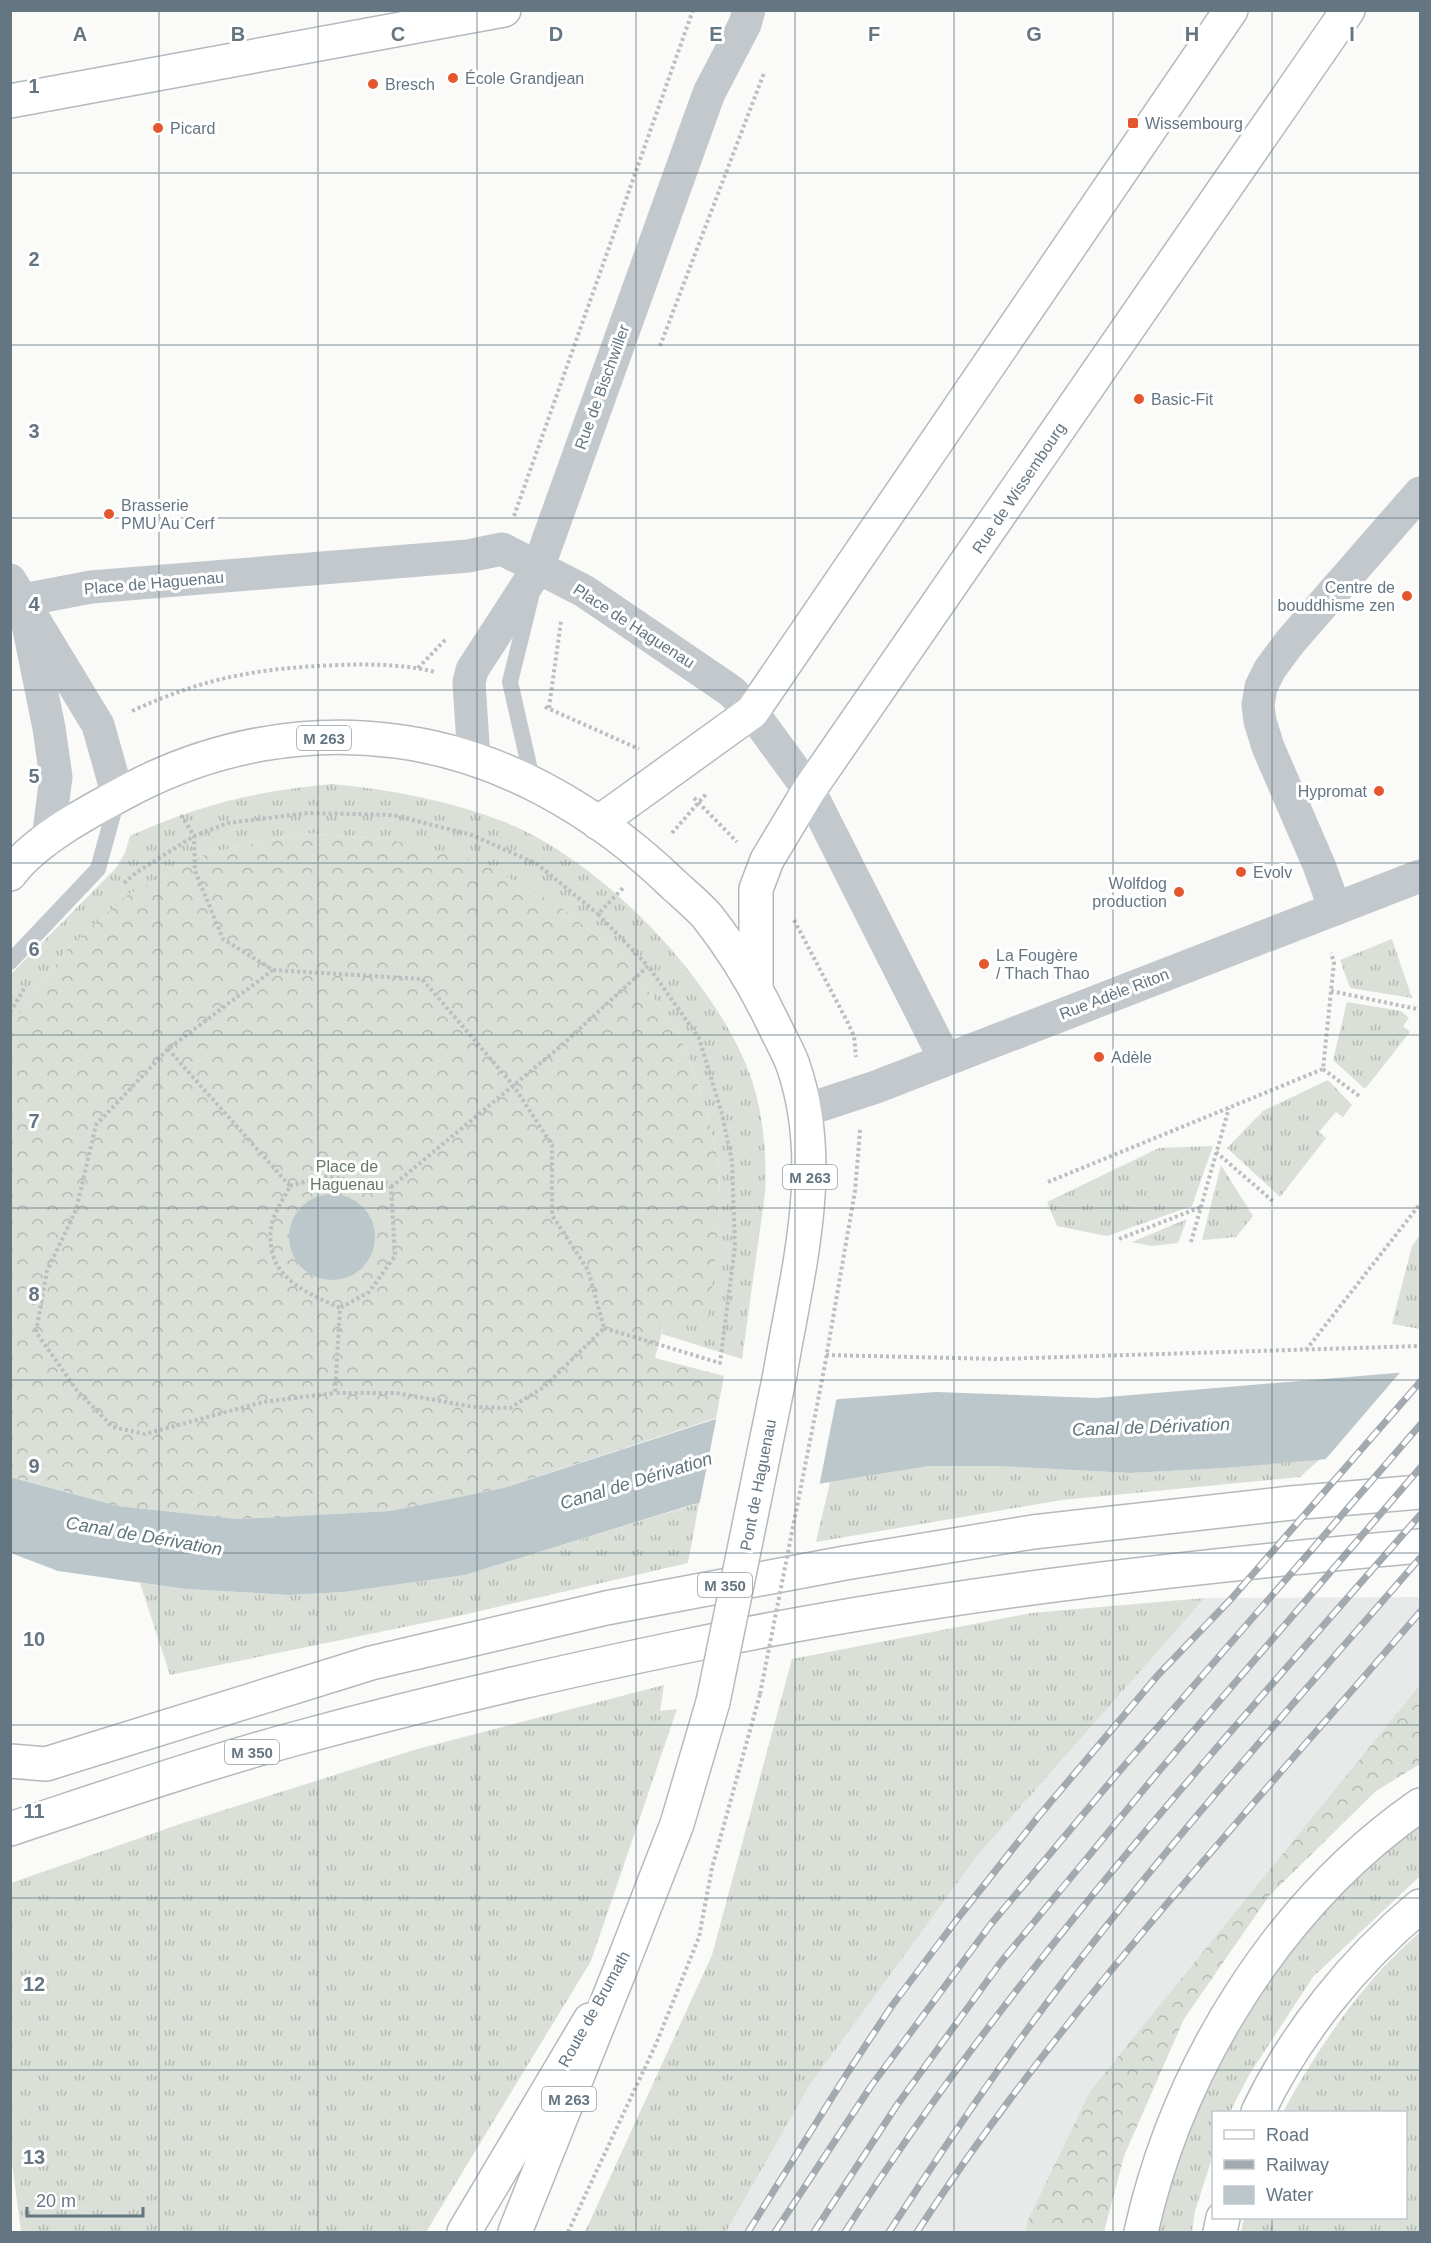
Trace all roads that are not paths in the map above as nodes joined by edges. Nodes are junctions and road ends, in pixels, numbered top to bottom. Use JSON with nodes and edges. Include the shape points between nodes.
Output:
{"nodes":[{"id":1,"x":504,"y":10,"type":"edge"},
{"id":2,"x":748,"y":10,"type":"edge"},
{"id":3,"x":1232,"y":10,"type":"edge"},
{"id":4,"x":1348,"y":10,"type":"edge"},
{"id":5,"x":10,"y":101,"type":"edge"},
{"id":6,"x":1420,"y":492,"type":"edge"},
{"id":7,"x":538,"y":568,"type":"junction"},
{"id":8,"x":14,"y":597,"type":"edge"},
{"id":9,"x":752,"y":712,"type":"junction"},
{"id":10,"x":474,"y":760,"type":"junction"},
{"id":11,"x":533,"y":783,"type":"junction"},
{"id":12,"x":809,"y":790,"type":"junction"},
{"id":13,"x":118,"y":796,"type":"junction"},
{"id":14,"x":598,"y":822,"type":"junction"},
{"id":15,"x":23,"y":857,"type":"edge"},
{"id":16,"x":1420,"y":876,"type":"edge"},
{"id":17,"x":1335,"y":909,"type":"junction"},
{"id":18,"x":10,"y":962,"type":"edge"},
{"id":19,"x":756,"y":988,"type":"junction"},
{"id":20,"x":945,"y":1059,"type":"junction"},
{"id":21,"x":806,"y":1110,"type":"junction"},
{"id":22,"x":1420,"y":1492,"type":"edge"},
{"id":23,"x":1420,"y":1546,"type":"edge"},
{"id":24,"x":713,"y":1702,"type":"joint"},
{"id":25,"x":10,"y":1761,"type":"edge"},
{"id":26,"x":46,"y":1764,"type":"junction"},
{"id":27,"x":10,"y":1776,"type":"edge"},
{"id":28,"x":1420,"y":1805,"type":"edge"},
{"id":29,"x":10,"y":1828,"type":"edge"},
{"id":30,"x":1420,"y":1906,"type":"edge"},
{"id":31,"x":622,"y":1965,"type":"junction"},
{"id":32,"x":1258,"y":2111,"type":"edge"},
{"id":33,"x":464,"y":2232,"type":"edge"},
{"id":34,"x":515,"y":2232,"type":"edge"},
{"id":35,"x":1141,"y":2232,"type":"edge"}],
"edges":[{"from":1,"to":5,"type":"main road"},
{"from":2,"to":7,"type":"street","name":"Rue de Bischwiller","via":[[745,24],[710,93]]},
{"from":3,"to":9,"type":"main road"},
{"from":4,"to":12,"type":"main road","name":"Rue de Wissembourg"},
{"from":6,"to":17,"type":"street","via":[[1290,642],[1270,669],[1260,696],[1260,721],[1268,747]]},
{"from":7,"to":8,"type":"street","name":"Place de Haguenau","via":[[502,549],[468,556]]},
{"from":7,"to":9,"type":"street","name":"Place de Haguenau","via":[[584,591],[724,686]]},
{"from":7,"to":10,"type":"street","name":"Rue de Bischwiller","via":[[472,670],[469,682]]},
{"from":7,"to":11,"type":"lane","via":[[510,682]]},
{"from":8,"to":13,"type":"street","via":[[98,725]]},
{"from":8,"to":15,"type":"street","via":[[49,728],[56,777]]},
{"from":9,"to":12,"type":"street","name":"Place de Haguenau"},
{"from":9,"to":14,"type":"main road"},
{"from":10,"to":11,"type":"main road","number":"M 263"},
{"from":10,"to":13,"type":"main road","number":"M 263","via":[[395,741],[331,738],[267,742],[182,765]]},
{"from":11,"to":14,"type":"main road","number":"M 263"},
{"from":12,"to":19,"type":"main road","name":"Rue de Wissembourg","via":[[767,860],[756,889]]},
{"from":12,"to":20,"type":"street","name":"Place de Haguenau"},
{"from":13,"to":15,"type":"main road","number":"M 263"},
{"from":13,"to":18,"type":"lane","via":[[98,869]]},
{"from":14,"to":19,"type":"main road","number":"M 263","via":[[648,860],[706,916]]},
{"from":16,"to":17,"type":"street","name":"Rue Adèle Riton"},
{"from":17,"to":20,"type":"street","name":"Rue Adèle Riton"},
{"from":19,"to":21,"type":"main road","number":"M 263","via":[[792,1063]]},
{"from":20,"to":21,"type":"street","name":"Rue Adèle Riton"},
{"from":21,"to":24,"type":"main road","name":"Pont de Haguenau","number":"M 263","bridge":true,"via":[[810,1194],[780,1374]]},
{"from":22,"to":26,"type":"main road","number":"M 350","via":[[1033,1532],[606,1608],[371,1663]]},
{"from":23,"to":29,"type":"main road","number":"M 350","via":[[1186,1568],[979,1595],[684,1646],[292,1740]]},
{"from":24,"to":31,"type":"main road","name":"Route de Brumath","number":"M 263","via":[[676,1824]]},
{"from":25,"to":26,"type":"main road"},
{"from":26,"to":27,"type":"main road","number":"M 350"},
{"from":28,"to":35,"type":"main road","via":[[1342,1869],[1303,1912],[1242,1996],[1194,2079],[1167,2143]]},
{"from":30,"to":32,"type":"main road","via":[[1373,1950],[1312,2022]]},
{"from":31,"to":33,"type":"main road","name":"Route de Brumath","number":"M 263"},
{"from":31,"to":34,"type":"main road","number":"M 263"}]}
